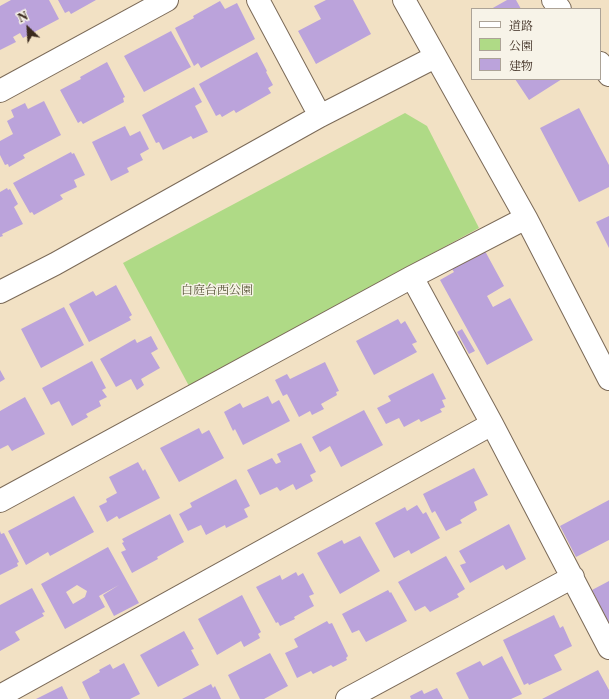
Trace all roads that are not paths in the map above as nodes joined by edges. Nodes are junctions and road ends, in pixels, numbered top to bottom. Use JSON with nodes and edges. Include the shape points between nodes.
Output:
{"nodes":[{"id":1,"x":167,"y":0,"type":"edge"},
{"id":2,"x":258,"y":0,"type":"edge"},
{"id":3,"x":404,"y":0,"type":"edge"},
{"id":4,"x":553,"y":0,"type":"edge"},
{"id":5,"x":559,"y":8,"type":"edge"},
{"id":6,"x":435,"y":57,"type":"junction"},
{"id":7,"x":601,"y":64,"type":"edge"},
{"id":8,"x":609,"y":75,"type":"edge"},
{"id":9,"x":0,"y":92,"type":"edge"},
{"id":10,"x":320,"y":116,"type":"junction"},
{"id":11,"x":526,"y":218,"type":"junction"},
{"id":12,"x":412,"y":277,"type":"junction"},
{"id":13,"x":0,"y":292,"type":"edge"},
{"id":14,"x":609,"y":379,"type":"edge"},
{"id":15,"x":492,"y":424,"type":"junction"},
{"id":16,"x":0,"y":501,"type":"edge"},
{"id":17,"x":573,"y":577,"type":"junction"},
{"id":18,"x":609,"y":648,"type":"edge"},
{"id":19,"x":0,"y":696,"type":"edge"},
{"id":20,"x":347,"y":699,"type":"edge"}],
"edges":[{"from":1,"to":9,"type":"street"},
{"from":2,"to":10,"type":"street"},
{"from":3,"to":6,"type":"street"},
{"from":4,"to":5,"type":"street"},
{"from":6,"to":10,"type":"street"},
{"from":6,"to":11,"type":"street"},
{"from":7,"to":8,"type":"street"},
{"from":10,"to":13,"type":"street"},
{"from":11,"to":12,"type":"street"},
{"from":11,"to":14,"type":"street"},
{"from":12,"to":15,"type":"street"},
{"from":12,"to":16,"type":"street"},
{"from":15,"to":17,"type":"street"},
{"from":15,"to":19,"type":"street"},
{"from":17,"to":18,"type":"street"},
{"from":17,"to":20,"type":"street"}]}
